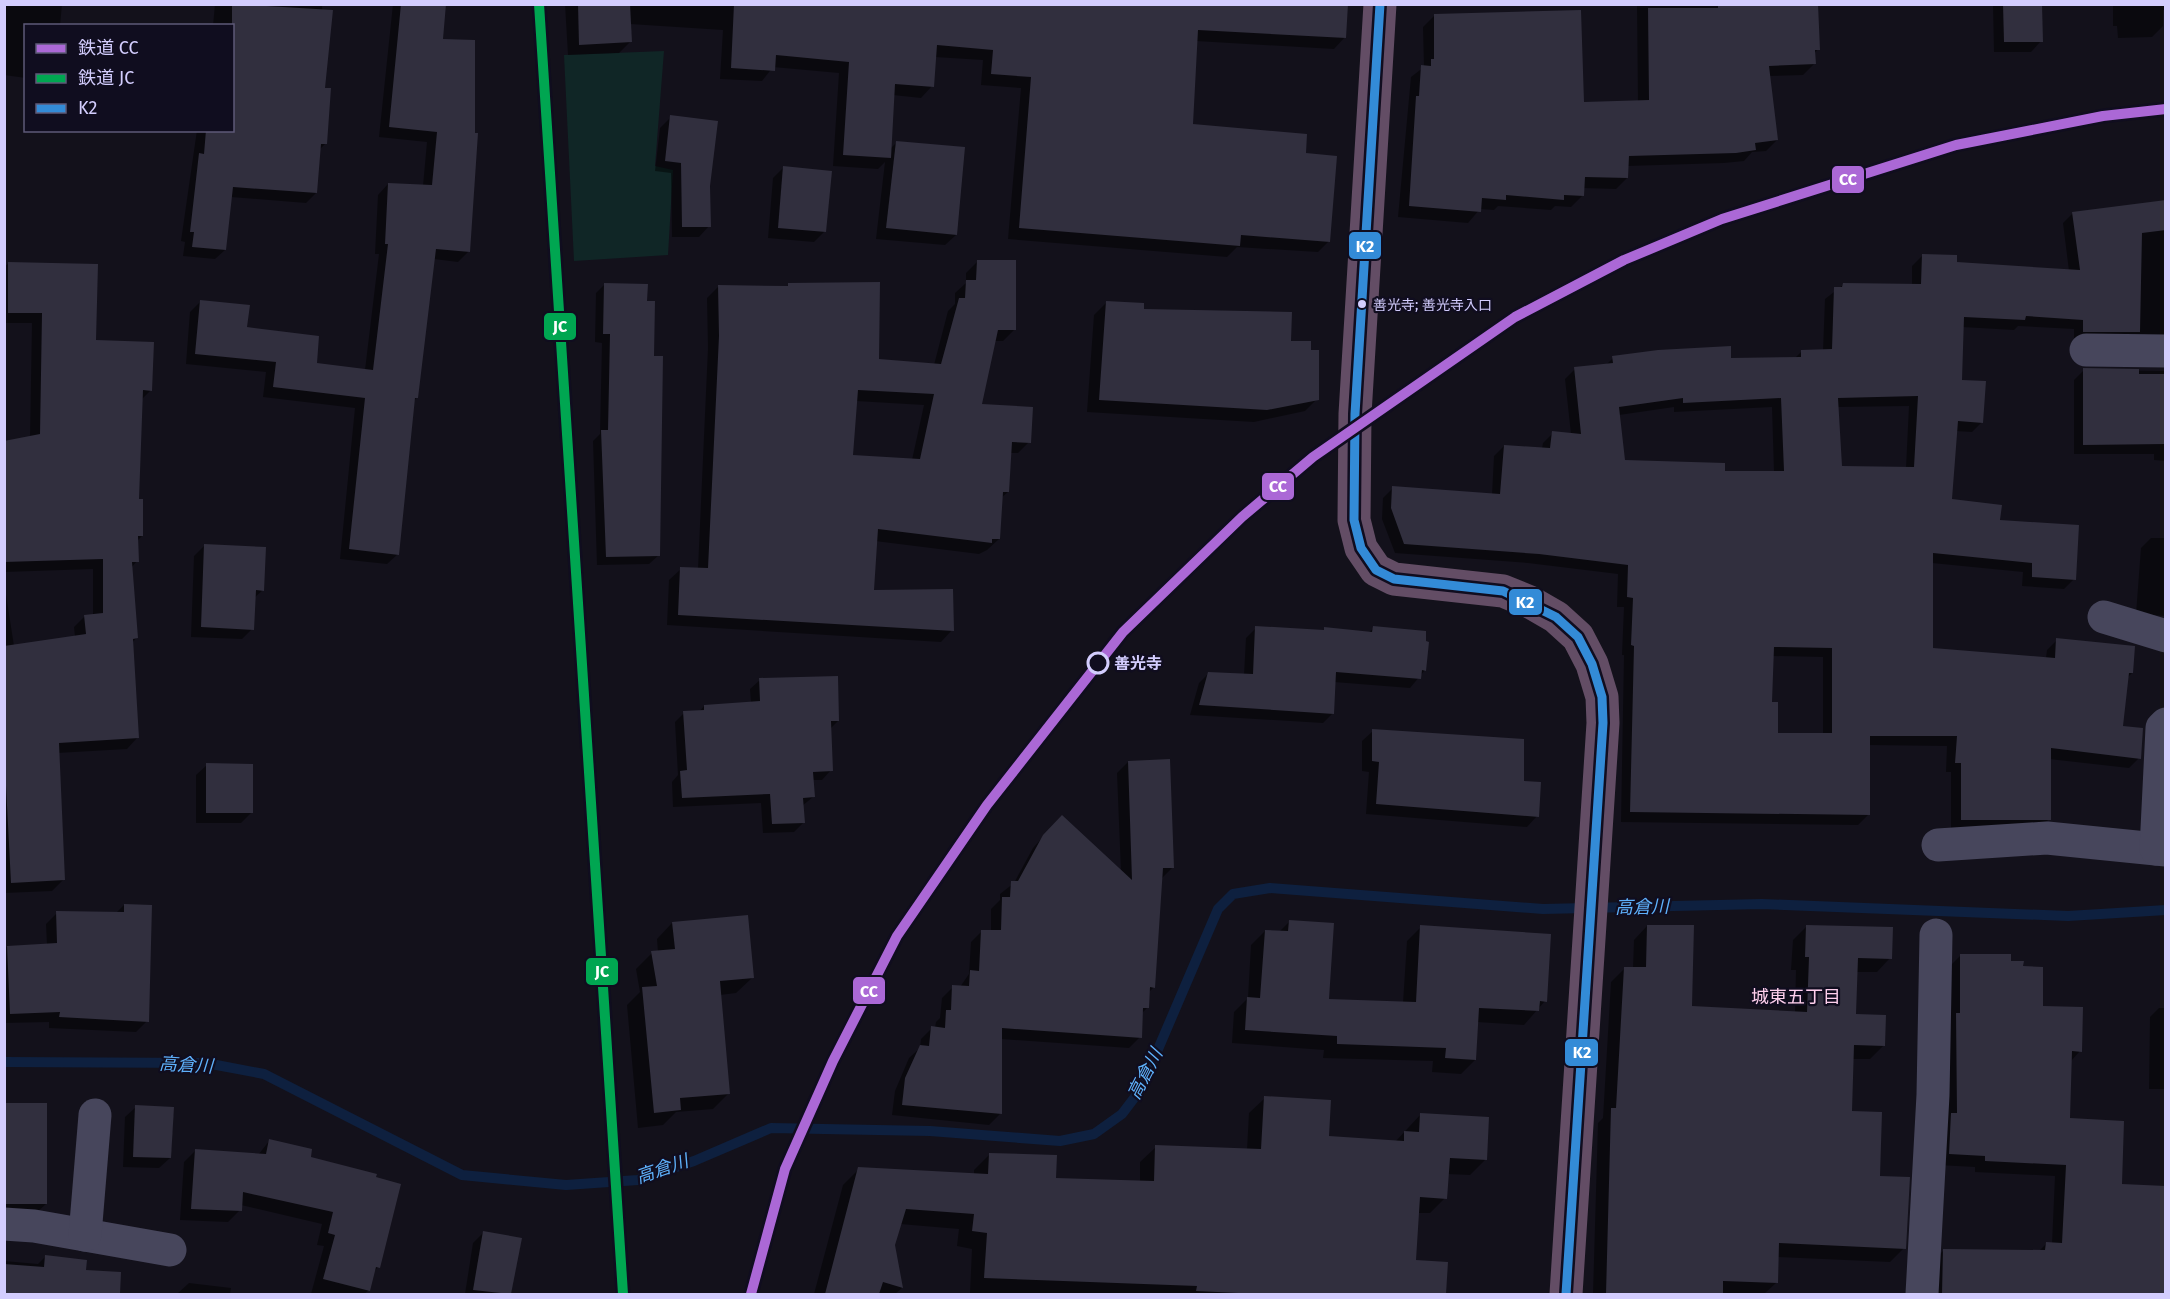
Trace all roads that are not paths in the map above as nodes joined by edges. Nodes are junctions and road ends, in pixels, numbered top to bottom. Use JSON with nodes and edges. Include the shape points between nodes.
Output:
{"nodes":[{"id":1,"x":1380,"y":4,"type":"edge"},
{"id":2,"x":2086,"y":350,"type":"dead end"},
{"id":3,"x":2166,"y":351,"type":"edge"},
{"id":4,"x":2104,"y":617,"type":"dead end"},
{"id":5,"x":2166,"y":636,"type":"edge"},
{"id":6,"x":2166,"y":724,"type":"edge"},
{"id":7,"x":1938,"y":845,"type":"dead end"},
{"id":8,"x":2161,"y":850,"type":"edge"},
{"id":9,"x":1936,"y":935,"type":"dead end"},
{"id":10,"x":95,"y":1115,"type":"dead end"},
{"id":11,"x":4,"y":1224,"type":"edge"},
{"id":12,"x":85,"y":1235,"type":"junction"},
{"id":13,"x":170,"y":1250,"type":"dead end"},
{"id":14,"x":1566,"y":1294,"type":"edge"},
{"id":15,"x":1922,"y":1294,"type":"edge"}],
"edges":[{"from":1,"to":14,"type":"highway","via":[[1357,344],[1354,520],[1361,548],[1376,570],[1394,579],[1503,591],[1556,617],[1578,637],[1593,664],[1602,697]]},
{"from":2,"to":3,"type":"street"},
{"from":4,"to":5,"type":"street"},
{"from":6,"to":8,"type":"street","via":[[2162,728]]},
{"from":7,"to":8,"type":"street","via":[[2047,838]]},
{"from":9,"to":15,"type":"street","via":[[1933,1095]]},
{"from":10,"to":12,"type":"street"},
{"from":11,"to":12,"type":"street"},
{"from":12,"to":13,"type":"street"}]}
